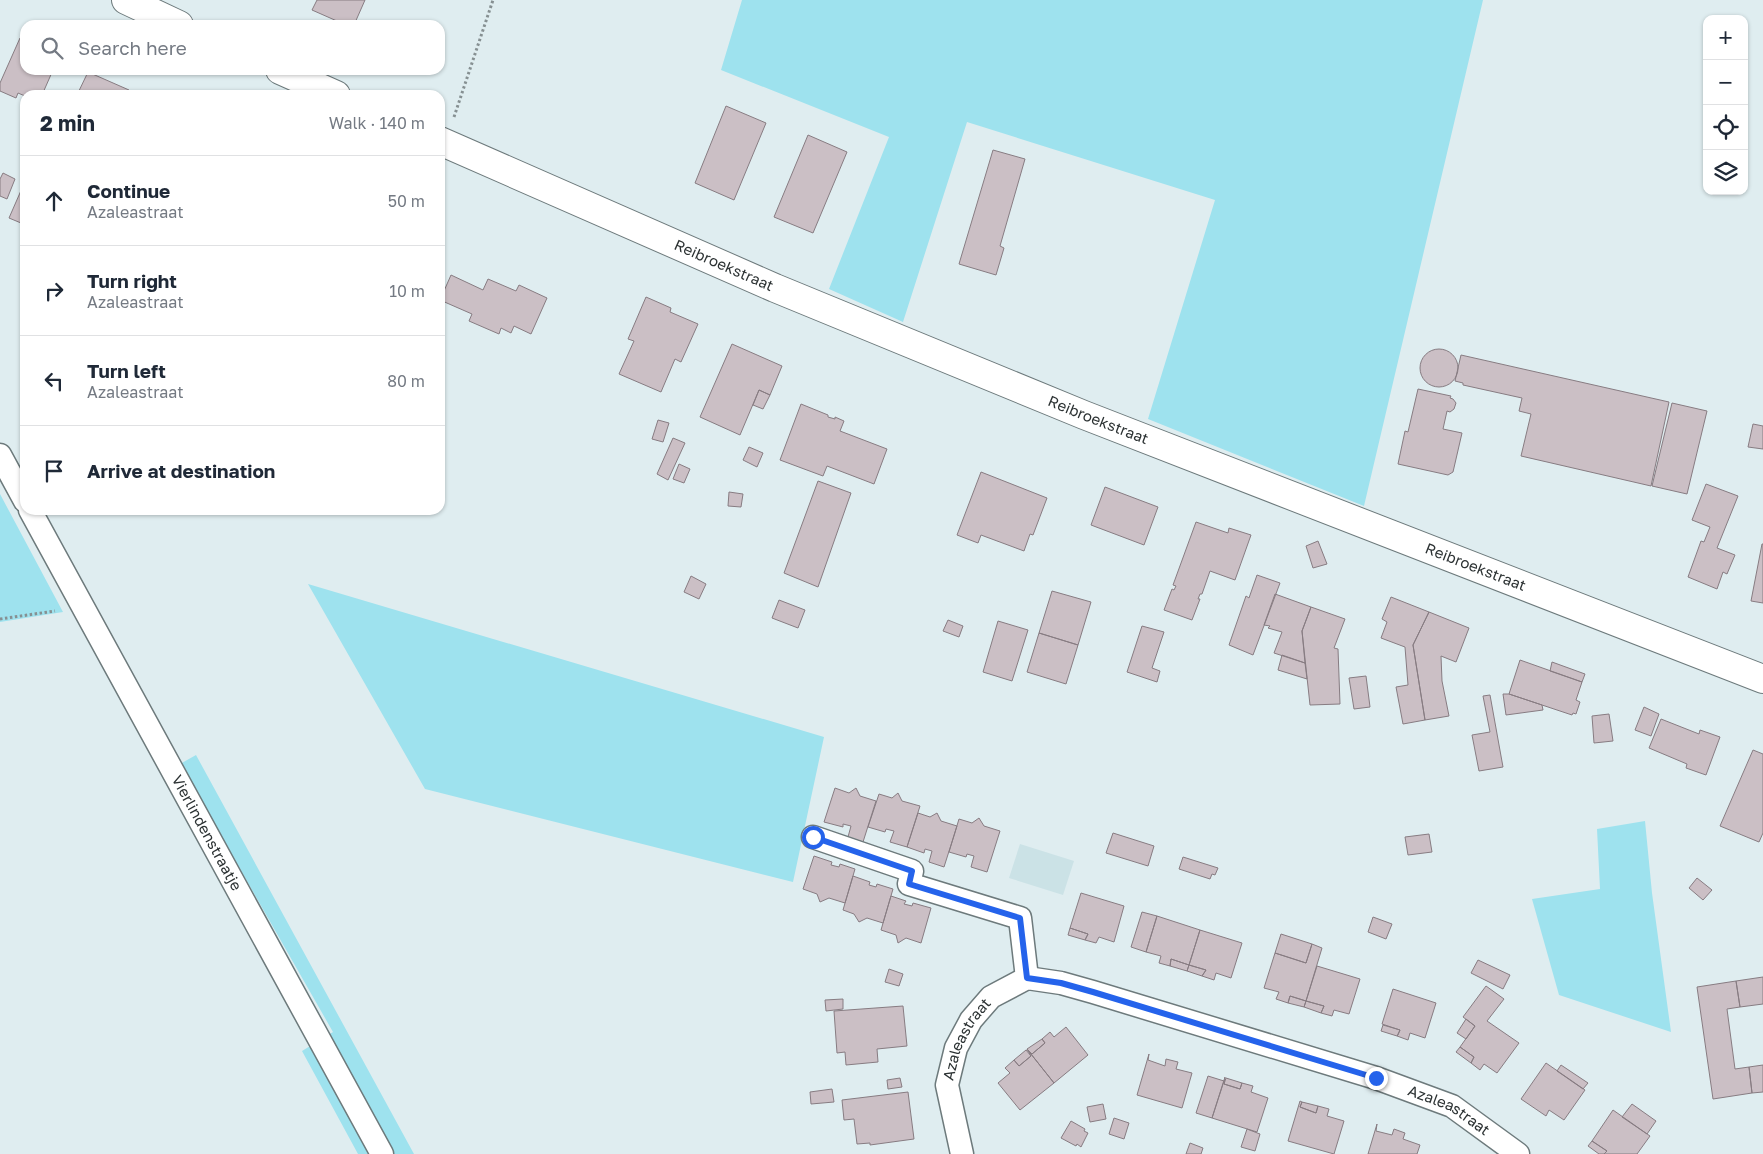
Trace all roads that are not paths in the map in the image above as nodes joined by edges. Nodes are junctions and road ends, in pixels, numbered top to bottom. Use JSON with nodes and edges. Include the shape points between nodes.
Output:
{"nodes":[{"id":1,"x":126,"y":0,"type":"edge"},
{"id":2,"x":169,"y":20,"type":"edge"},
{"id":3,"x":291,"y":75,"type":"edge"},
{"id":4,"x":325,"y":90,"type":"edge"},
{"id":5,"x":445,"y":144,"type":"edge"},
{"id":6,"x":0,"y":455,"type":"edge"},
{"id":7,"x":20,"y":492,"type":"edge"},
{"id":8,"x":33,"y":515,"type":"edge"},
{"id":9,"x":1763,"y":680,"type":"edge"},
{"id":10,"x":813,"y":837,"type":"dead end"},
{"id":11,"x":1027,"y":978,"type":"junction"},
{"id":12,"x":382,"y":1154,"type":"edge"},
{"id":13,"x":962,"y":1154,"type":"edge"},
{"id":14,"x":1518,"y":1154,"type":"edge"}],
"edges":[{"from":1,"to":2,"type":"street"},
{"from":3,"to":4,"type":"street"},
{"from":5,"to":9,"type":"street","name":"Reibroekstraat","via":[[775,288],[1084,415]]},
{"from":6,"to":7,"type":"street"},
{"from":8,"to":12,"type":"street","name":"Vierlindenstraatje"},
{"from":10,"to":11,"type":"street","via":[[912,871],[909,884],[1020,918]]},
{"from":11,"to":13,"type":"street","name":"Azaleastraat","via":[[991,997],[971,1020],[956,1048],[948,1085]]},
{"from":11,"to":14,"type":"street","name":"Azaleastraat","via":[[1093,992],[1376,1078],[1452,1106]]}]}
